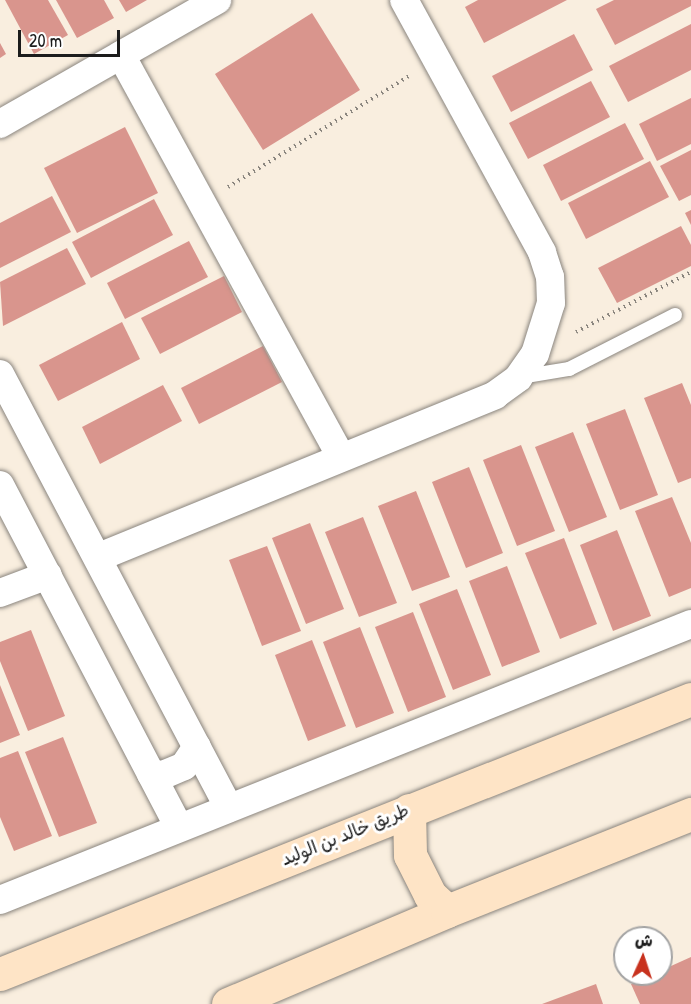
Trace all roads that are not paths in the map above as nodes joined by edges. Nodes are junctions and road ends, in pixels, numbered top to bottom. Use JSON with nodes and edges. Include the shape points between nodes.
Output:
{"nodes":[{"id":1,"x":217,"y":0,"type":"edge"},
{"id":2,"x":404,"y":0,"type":"edge"},
{"id":3,"x":121,"y":55,"type":"junction"},
{"id":4,"x":0,"y":124,"type":"edge"},
{"id":5,"x":675,"y":315,"type":"dead end"},
{"id":6,"x":0,"y":374,"type":"edge"},
{"id":7,"x":518,"y":378,"type":"junction"},
{"id":8,"x":341,"y":457,"type":"junction"},
{"id":9,"x":0,"y":485,"type":"edge"},
{"id":10,"x":99,"y":557,"type":"junction"},
{"id":11,"x":48,"y":575,"type":"junction"},
{"id":12,"x":0,"y":593,"type":"edge"},
{"id":13,"x":691,"y":624,"type":"edge"},
{"id":14,"x":691,"y":699,"type":"edge"},
{"id":15,"x":196,"y":747,"type":"junction"},
{"id":16,"x":151,"y":774,"type":"junction"},
{"id":17,"x":228,"y":807,"type":"junction"},
{"id":18,"x":409,"y":810,"type":"junction"},
{"id":19,"x":690,"y":815,"type":"edge"},
{"id":20,"x":178,"y":826,"type":"junction"},
{"id":21,"x":0,"y":900,"type":"edge"},
{"id":22,"x":447,"y":911,"type":"junction"},
{"id":23,"x":0,"y":974,"type":"edge"},
{"id":24,"x":228,"y":1004,"type":"edge"}],
"edges":[{"from":1,"to":3,"type":"street"},
{"from":2,"to":7,"type":"street","via":[[542,252],[550,277],[551,303],[535,354]]},
{"from":3,"to":4,"type":"street"},
{"from":3,"to":8,"type":"street"},
{"from":5,"to":7,"type":"lane","via":[[569,369]]},
{"from":6,"to":10,"type":"street"},
{"from":7,"to":8,"type":"street","via":[[495,395]]},
{"from":8,"to":10,"type":"street"},
{"from":9,"to":11,"type":"street"},
{"from":10,"to":15,"type":"street"},
{"from":11,"to":12,"type":"street"},
{"from":11,"to":16,"type":"street"},
{"from":13,"to":17,"type":"street"},
{"from":14,"to":18,"type":"street","name":"طريق خالد بن الوليد"},
{"from":15,"to":16,"type":"street","via":[[184,766],[163,775]]},
{"from":15,"to":17,"type":"street"},
{"from":16,"to":20,"type":"street"},
{"from":17,"to":20,"type":"street"},
{"from":18,"to":22,"type":"street","via":[[410,855],[430,895]]},
{"from":18,"to":23,"type":"street","name":"طريق خالد بن الوليد"},
{"from":19,"to":22,"type":"street"},
{"from":20,"to":21,"type":"street"},
{"from":22,"to":24,"type":"street"}]}
